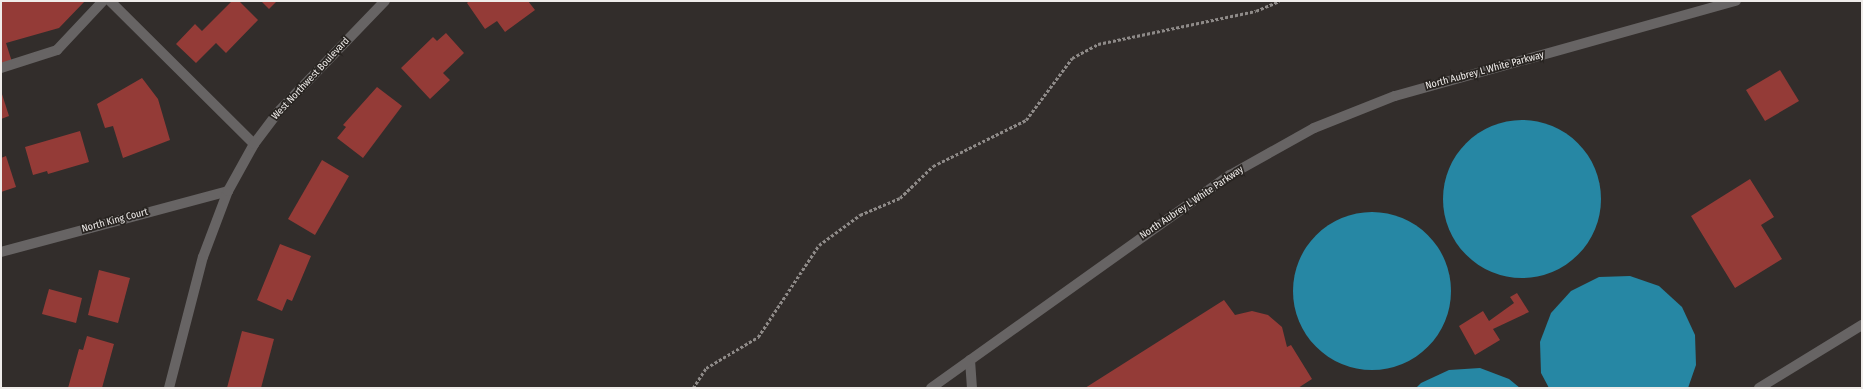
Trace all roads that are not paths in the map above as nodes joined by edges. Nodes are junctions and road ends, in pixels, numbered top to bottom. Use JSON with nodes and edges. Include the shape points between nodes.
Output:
{"nodes":[{"id":1,"x":103,"y":1,"type":"edge"},
{"id":2,"x":110,"y":1,"type":"edge"},
{"id":3,"x":385,"y":1,"type":"edge"},
{"id":4,"x":1736,"y":1,"type":"edge"},
{"id":5,"x":1,"y":68,"type":"edge"},
{"id":6,"x":254,"y":144,"type":"junction"},
{"id":7,"x":228,"y":191,"type":"junction"},
{"id":8,"x":1,"y":252,"type":"edge"},
{"id":9,"x":1862,"y":325,"type":"edge"},
{"id":10,"x":970,"y":360,"type":"junction"},
{"id":11,"x":169,"y":388,"type":"edge"},
{"id":12,"x":931,"y":388,"type":"edge"},
{"id":13,"x":972,"y":388,"type":"edge"},
{"id":14,"x":1758,"y":388,"type":"edge"}],
"edges":[{"from":1,"to":5,"type":"street","via":[[57,50]]},
{"from":2,"to":6,"type":"street"},
{"from":3,"to":6,"type":"street","name":"West Northwest Boulevard","via":[[279,111]]},
{"from":4,"to":10,"type":"street","name":"North Aubrey L White Parkway","via":[[1395,96],[1314,128],[1230,175]]},
{"from":6,"to":7,"type":"street","name":"West Northwest Boulevard"},
{"from":7,"to":8,"type":"street","name":"North King Court"},
{"from":7,"to":11,"type":"street","name":"West Northwest Boulevard","via":[[203,257]]},
{"from":9,"to":14,"type":"street"},
{"from":10,"to":12,"type":"street","name":"North Aubrey L White Parkway"},
{"from":10,"to":13,"type":"street"}]}
